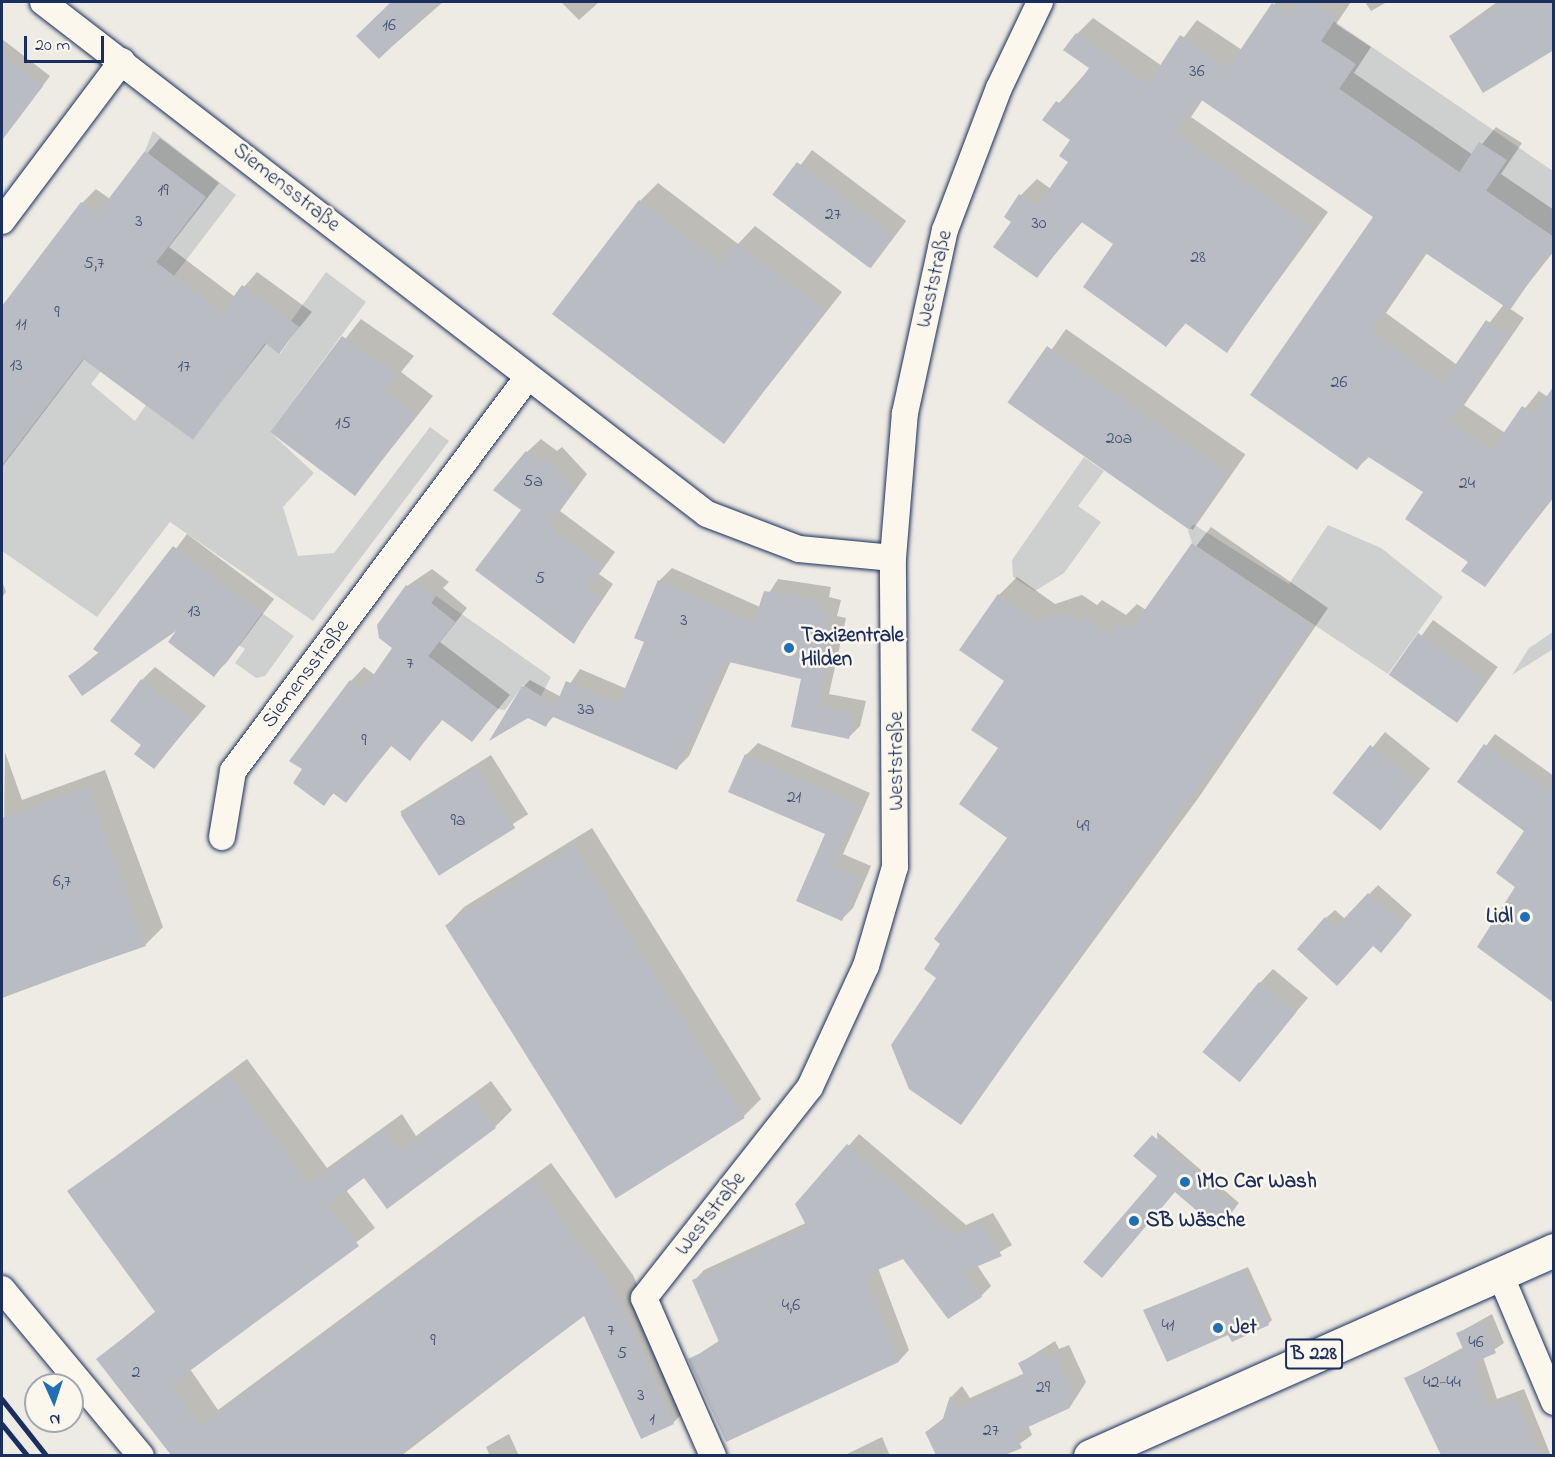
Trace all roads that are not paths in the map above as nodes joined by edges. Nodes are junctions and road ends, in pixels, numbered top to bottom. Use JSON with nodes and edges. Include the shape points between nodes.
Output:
{"nodes":[{"id":1,"x":43,"y":2,"type":"edge"},
{"id":2,"x":1040,"y":2,"type":"edge"},
{"id":3,"x":122,"y":61,"type":"junction"},
{"id":4,"x":2,"y":221,"type":"edge"},
{"id":5,"x":526,"y":379,"type":"junction"},
{"id":6,"x":893,"y":558,"type":"junction"},
{"id":7,"x":222,"y":837,"type":"dead end"},
{"id":8,"x":1554,"y":1250,"type":"edge"},
{"id":9,"x":1500,"y":1274,"type":"junction"},
{"id":10,"x":2,"y":1289,"type":"edge"},
{"id":11,"x":1554,"y":1402,"type":"edge"},
{"id":12,"x":141,"y":1455,"type":"edge"},
{"id":13,"x":713,"y":1455,"type":"edge"},
{"id":14,"x":1090,"y":1455,"type":"edge"}],
"edges":[{"from":1,"to":3,"type":"street","name":"Siemensstraße"},
{"from":2,"to":6,"type":"street","name":"Weststraße","via":[[999,88],[945,230],[905,413]]},
{"from":3,"to":4,"type":"street"},
{"from":3,"to":5,"type":"street","name":"Siemensstraße"},
{"from":5,"to":6,"type":"street","name":"Siemensstraße","via":[[707,514],[799,549]]},
{"from":5,"to":7,"type":"street","name":"Siemensstraße","via":[[233,771]]},
{"from":6,"to":13,"type":"street","name":"Weststraße","via":[[895,867],[866,966],[810,1087],[645,1298]]},
{"from":8,"to":9,"type":"main road","number":"B 228"},
{"from":9,"to":11,"type":"street"},
{"from":9,"to":14,"type":"main road","number":"B 228"},
{"from":10,"to":12,"type":"street"}]}
